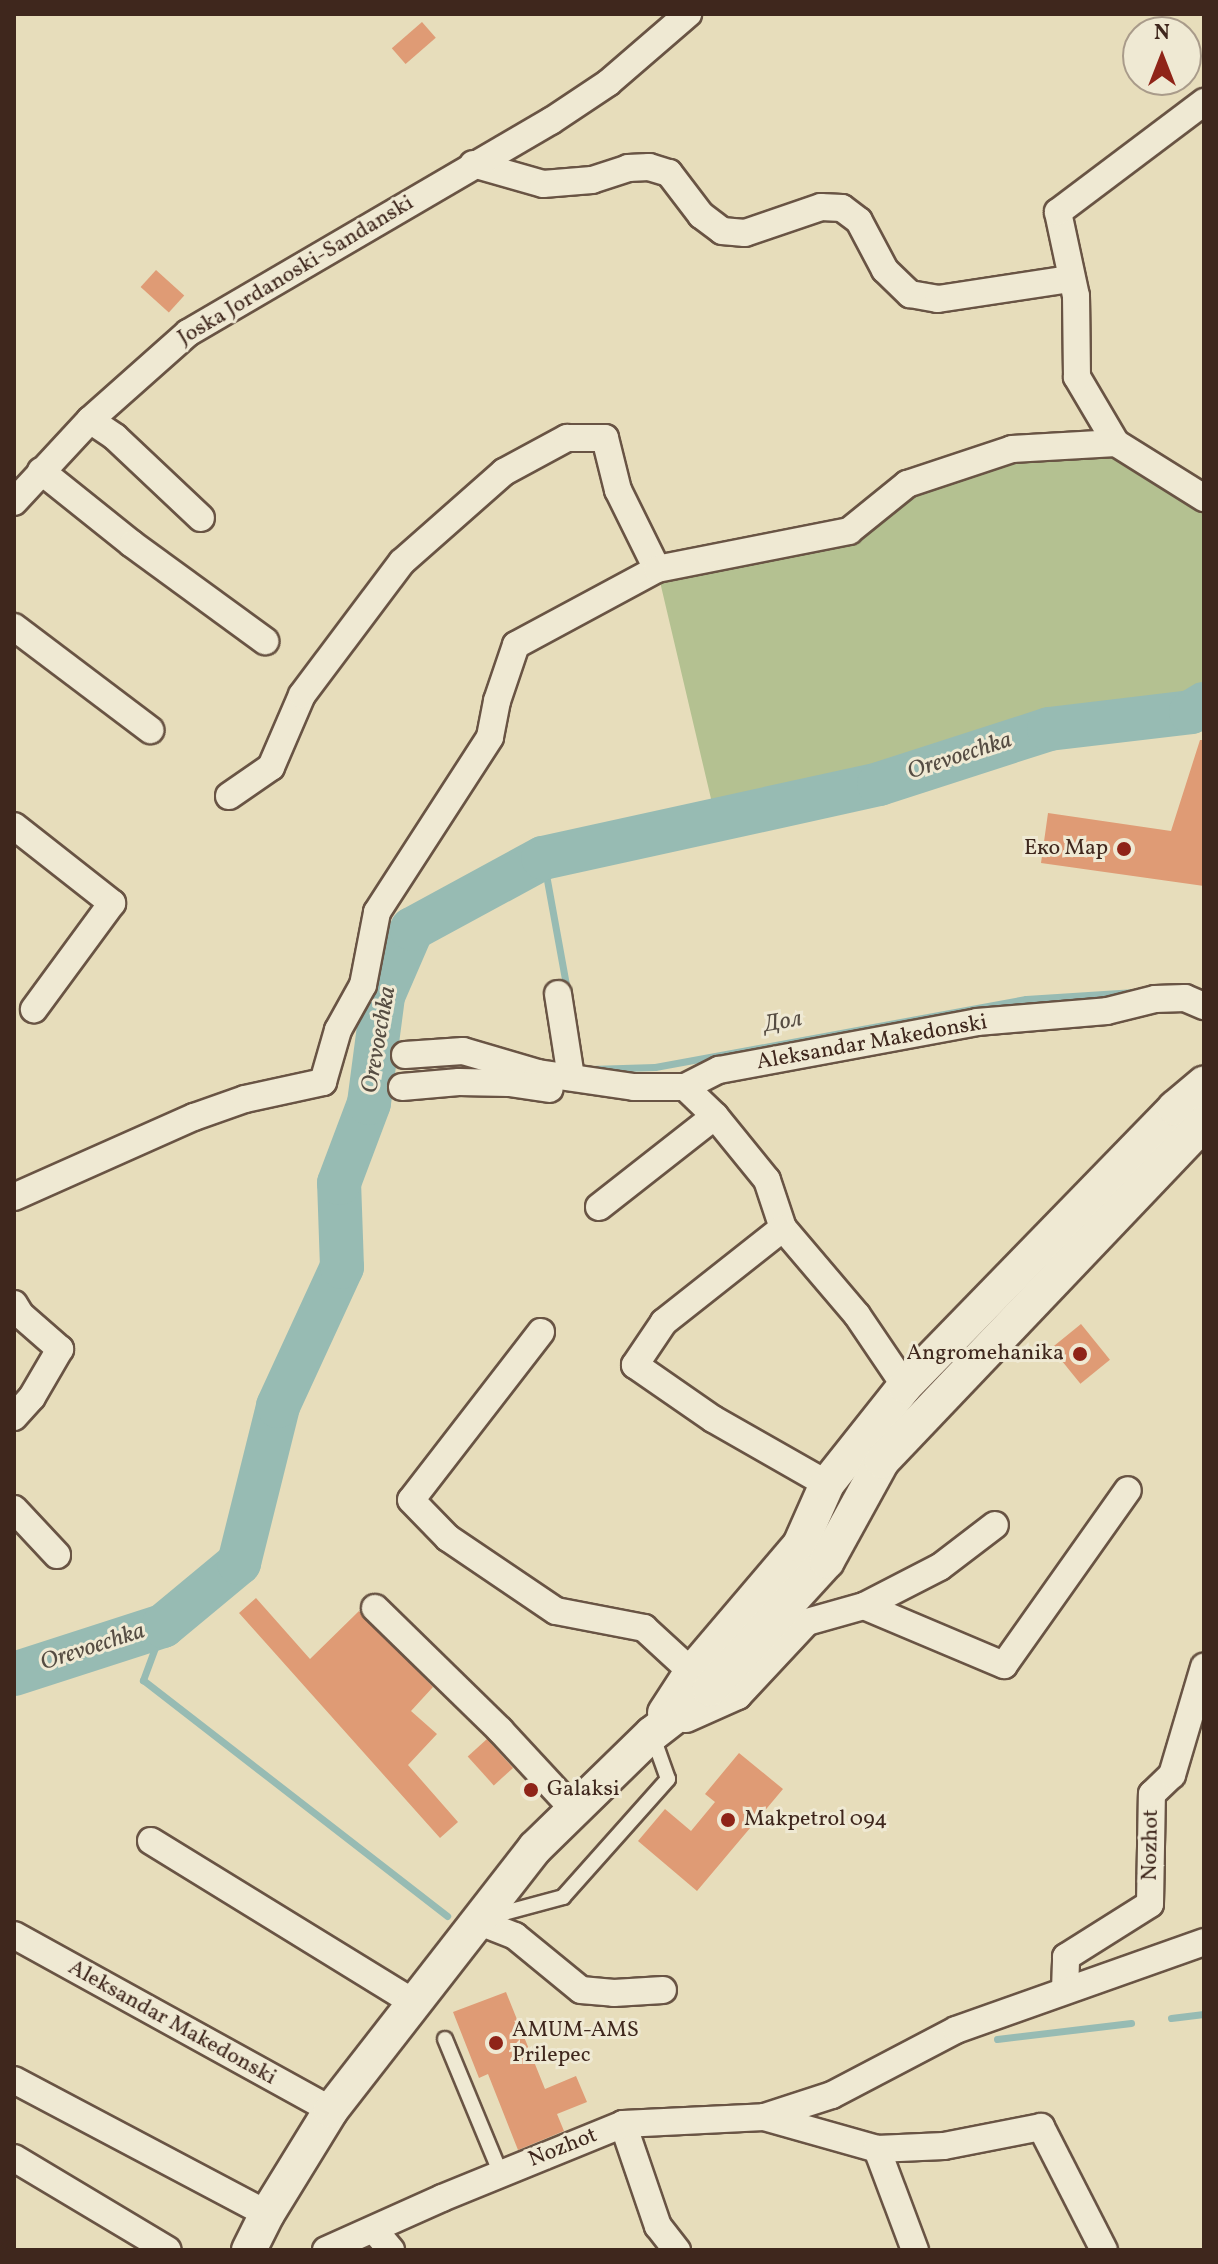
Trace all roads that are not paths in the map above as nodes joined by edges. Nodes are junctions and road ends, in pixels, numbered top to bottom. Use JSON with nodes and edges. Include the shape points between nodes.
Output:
{"nodes":[{"id":1,"x":688,"y":14,"type":"edge"},
{"id":2,"x":1204,"y":102,"type":"edge"},
{"id":3,"x":473,"y":164,"type":"junction"},
{"id":4,"x":1070,"y":279,"type":"junction"},
{"id":5,"x":90,"y":420,"type":"junction"},
{"id":6,"x":1116,"y":443,"type":"junction"},
{"id":7,"x":41,"y":471,"type":"junction"},
{"id":8,"x":1204,"y":498,"type":"edge"},
{"id":9,"x":14,"y":502,"type":"edge"},
{"id":10,"x":201,"y":518,"type":"dead end"},
{"id":11,"x":657,"y":569,"type":"junction"},
{"id":12,"x":14,"y":627,"type":"edge"},
{"id":13,"x":265,"y":641,"type":"dead end"},
{"id":14,"x":150,"y":730,"type":"dead end"},
{"id":15,"x":229,"y":796,"type":"dead end"},
{"id":16,"x":14,"y":826,"type":"edge"},
{"id":17,"x":558,"y":994,"type":"dead end"},
{"id":18,"x":1204,"y":1006,"type":"edge"},
{"id":19,"x":34,"y":1009,"type":"dead end"},
{"id":20,"x":405,"y":1055,"type":"dead end"},
{"id":21,"x":571,"y":1077,"type":"junction"},
{"id":22,"x":1204,"y":1084,"type":"edge"},
{"id":23,"x":402,"y":1087,"type":"dead end"},
{"id":24,"x":634,"y":1087,"type":"junction"},
{"id":25,"x":685,"y":1087,"type":"junction"},
{"id":26,"x":715,"y":1116,"type":"junction"},
{"id":27,"x":1204,"y":1123,"type":"edge"},
{"id":28,"x":14,"y":1197,"type":"edge"},
{"id":29,"x":599,"y":1207,"type":"dead end"},
{"id":30,"x":783,"y":1228,"type":"junction"},
{"id":31,"x":14,"y":1304,"type":"edge"},
{"id":32,"x":541,"y":1332,"type":"dead end"},
{"id":33,"x":905,"y":1386,"type":"junction"},
{"id":34,"x":14,"y":1417,"type":"edge"},
{"id":35,"x":827,"y":1484,"type":"junction"},
{"id":36,"x":1128,"y":1490,"type":"dead end"},
{"id":37,"x":14,"y":1509,"type":"edge"},
{"id":38,"x":995,"y":1525,"type":"dead end"},
{"id":39,"x":57,"y":1555,"type":"dead end"},
{"id":40,"x":864,"y":1606,"type":"junction"},
{"id":41,"x":375,"y":1608,"type":"dead end"},
{"id":42,"x":1204,"y":1667,"type":"edge"},
{"id":43,"x":701,"y":1681,"type":"junction"},
{"id":44,"x":652,"y":1734,"type":"junction"},
{"id":45,"x":575,"y":1811,"type":"junction"},
{"id":46,"x":151,"y":1841,"type":"dead end"},
{"id":47,"x":477,"y":1921,"type":"junction"},
{"id":48,"x":14,"y":1935,"type":"edge"},
{"id":49,"x":1204,"y":1942,"type":"edge"},
{"id":50,"x":663,"y":1990,"type":"dead end"},
{"id":51,"x":1065,"y":1990,"type":"junction"},
{"id":52,"x":413,"y":2002,"type":"junction"},
{"id":53,"x":445,"y":2039,"type":"dead end"},
{"id":54,"x":14,"y":2080,"type":"edge"},
{"id":55,"x":331,"y":2110,"type":"junction"},
{"id":56,"x":764,"y":2117,"type":"junction"},
{"id":57,"x":623,"y":2124,"type":"junction"},
{"id":58,"x":877,"y":2149,"type":"junction"},
{"id":59,"x":14,"y":2158,"type":"edge"},
{"id":60,"x":501,"y":2174,"type":"junction"},
{"id":61,"x":267,"y":2214,"type":"junction"},
{"id":62,"x":383,"y":2240,"type":"edge"},
{"id":63,"x":168,"y":2250,"type":"edge"},
{"id":64,"x":249,"y":2250,"type":"edge"},
{"id":65,"x":326,"y":2250,"type":"edge"},
{"id":66,"x":355,"y":2250,"type":"edge"},
{"id":67,"x":677,"y":2250,"type":"edge"},
{"id":68,"x":915,"y":2250,"type":"edge"},
{"id":69,"x":1104,"y":2250,"type":"edge"}],
"edges":[{"from":1,"to":3,"type":"street","name":"Joska Jordanoski-Sandanski","via":[[608,83]]},
{"from":2,"to":4,"type":"street","via":[[1058,212]]},
{"from":3,"to":4,"type":"street","via":[[543,184],[649,167],[669,173],[701,215],[722,231],[745,233],[821,207],[842,208],[859,221],[885,270],[910,294],[938,299]]},
{"from":3,"to":5,"type":"street","name":"Joska Jordanoski-Sandanski","via":[[188,333]]},
{"from":4,"to":6,"type":"street","via":[[1076,296],[1077,377]]},
{"from":5,"to":7,"type":"street","name":"Joska Jordanoski-Sandanski"},
{"from":5,"to":10,"type":"street"},
{"from":6,"to":8,"type":"street"},
{"from":6,"to":11,"type":"street","via":[[1012,449],[907,484],[849,531]]},
{"from":7,"to":9,"type":"street","name":"Joska Jordanoski-Sandanski"},
{"from":7,"to":13,"type":"street"},
{"from":11,"to":15,"type":"street","via":[[618,490],[605,438],[567,438],[504,472],[402,562],[302,695],[271,767]]},
{"from":11,"to":28,"type":"street","via":[[516,645],[490,737],[377,912],[363,985],[338,1030],[323,1082],[245,1099],[194,1117]]},
{"from":12,"to":14,"type":"street"},
{"from":16,"to":19,"type":"street","via":[[112,903]]},
{"from":17,"to":21,"type":"street"},
{"from":18,"to":25,"type":"street","name":"Aleksandar Makedonski","via":[[1185,998],[1155,999],[1107,1011],[977,1022],[719,1070]]},
{"from":20,"to":21,"type":"street","name":"Aleksandar Makedonski","via":[[463,1051]]},
{"from":21,"to":24,"type":"street","name":"Aleksandar Makedonski"},
{"from":22,"to":33,"type":"street"},
{"from":23,"to":24,"type":"street","name":"Aleksandar Makedonski","via":[[459,1082],[563,1091]]},
{"from":24,"to":25,"type":"street","name":"Aleksandar Makedonski"},
{"from":25,"to":26,"type":"street"},
{"from":26,"to":29,"type":"street"},
{"from":26,"to":30,"type":"street","via":[[767,1180]]},
{"from":27,"to":43,"type":"street","via":[[882,1461],[827,1561]]},
{"from":30,"to":33,"type":"street","via":[[857,1315]]},
{"from":30,"to":35,"type":"street","via":[[664,1322],[635,1365],[713,1419]]},
{"from":31,"to":34,"type":"street","via":[[60,1349]]},
{"from":32,"to":43,"type":"street","via":[[411,1500],[448,1538],[556,1611],[644,1628]]},
{"from":33,"to":35,"type":"street"},
{"from":35,"to":43,"type":"street","via":[[800,1545]]},
{"from":36,"to":40,"type":"street","via":[[1004,1665]]},
{"from":37,"to":39,"type":"street"},
{"from":38,"to":40,"type":"street","via":[[940,1567]]},
{"from":40,"to":44,"type":"street","via":[[807,1622],[738,1696]]},
{"from":41,"to":45,"type":"street"},
{"from":42,"to":51,"type":"street","name":"Nozhot","via":[[1172,1775],[1152,1794],[1150,1904],[1066,1957]]},
{"from":43,"to":44,"type":"street"},
{"from":44,"to":45,"type":"street"},
{"from":44,"to":47,"type":"lane","via":[[668,1779],[563,1897]]},
{"from":45,"to":47,"type":"street","via":[[535,1848]]},
{"from":46,"to":52,"type":"street"},
{"from":47,"to":50,"type":"street","via":[[515,1936],[581,1990]]},
{"from":47,"to":52,"type":"street"},
{"from":48,"to":55,"type":"street","name":"Aleksandar Makedonski"},
{"from":49,"to":51,"type":"street","name":"Nozhot"},
{"from":51,"to":56,"type":"street","name":"Nozhot","via":[[956,2030],[832,2095]]},
{"from":52,"to":55,"type":"street"},
{"from":53,"to":60,"type":"lane"},
{"from":54,"to":61,"type":"street"},
{"from":55,"to":61,"type":"street"},
{"from":56,"to":57,"type":"street","name":"Nozhot"},
{"from":56,"to":58,"type":"street","name":"Nozhot"},
{"from":57,"to":60,"type":"street","name":"Nozhot"},
{"from":57,"to":67,"type":"street","via":[[658,2226]]},
{"from":58,"to":68,"type":"street"},
{"from":58,"to":69,"type":"street","name":"Nozhot","via":[[944,2146],[1041,2127]]},
{"from":59,"to":63,"type":"street"},
{"from":60,"to":62,"type":"street","name":"Nozhot"},
{"from":61,"to":64,"type":"street"},
{"from":62,"to":65,"type":"street","name":"Nozhot"},
{"from":62,"to":66,"type":"street","name":"Nozhot"}]}
